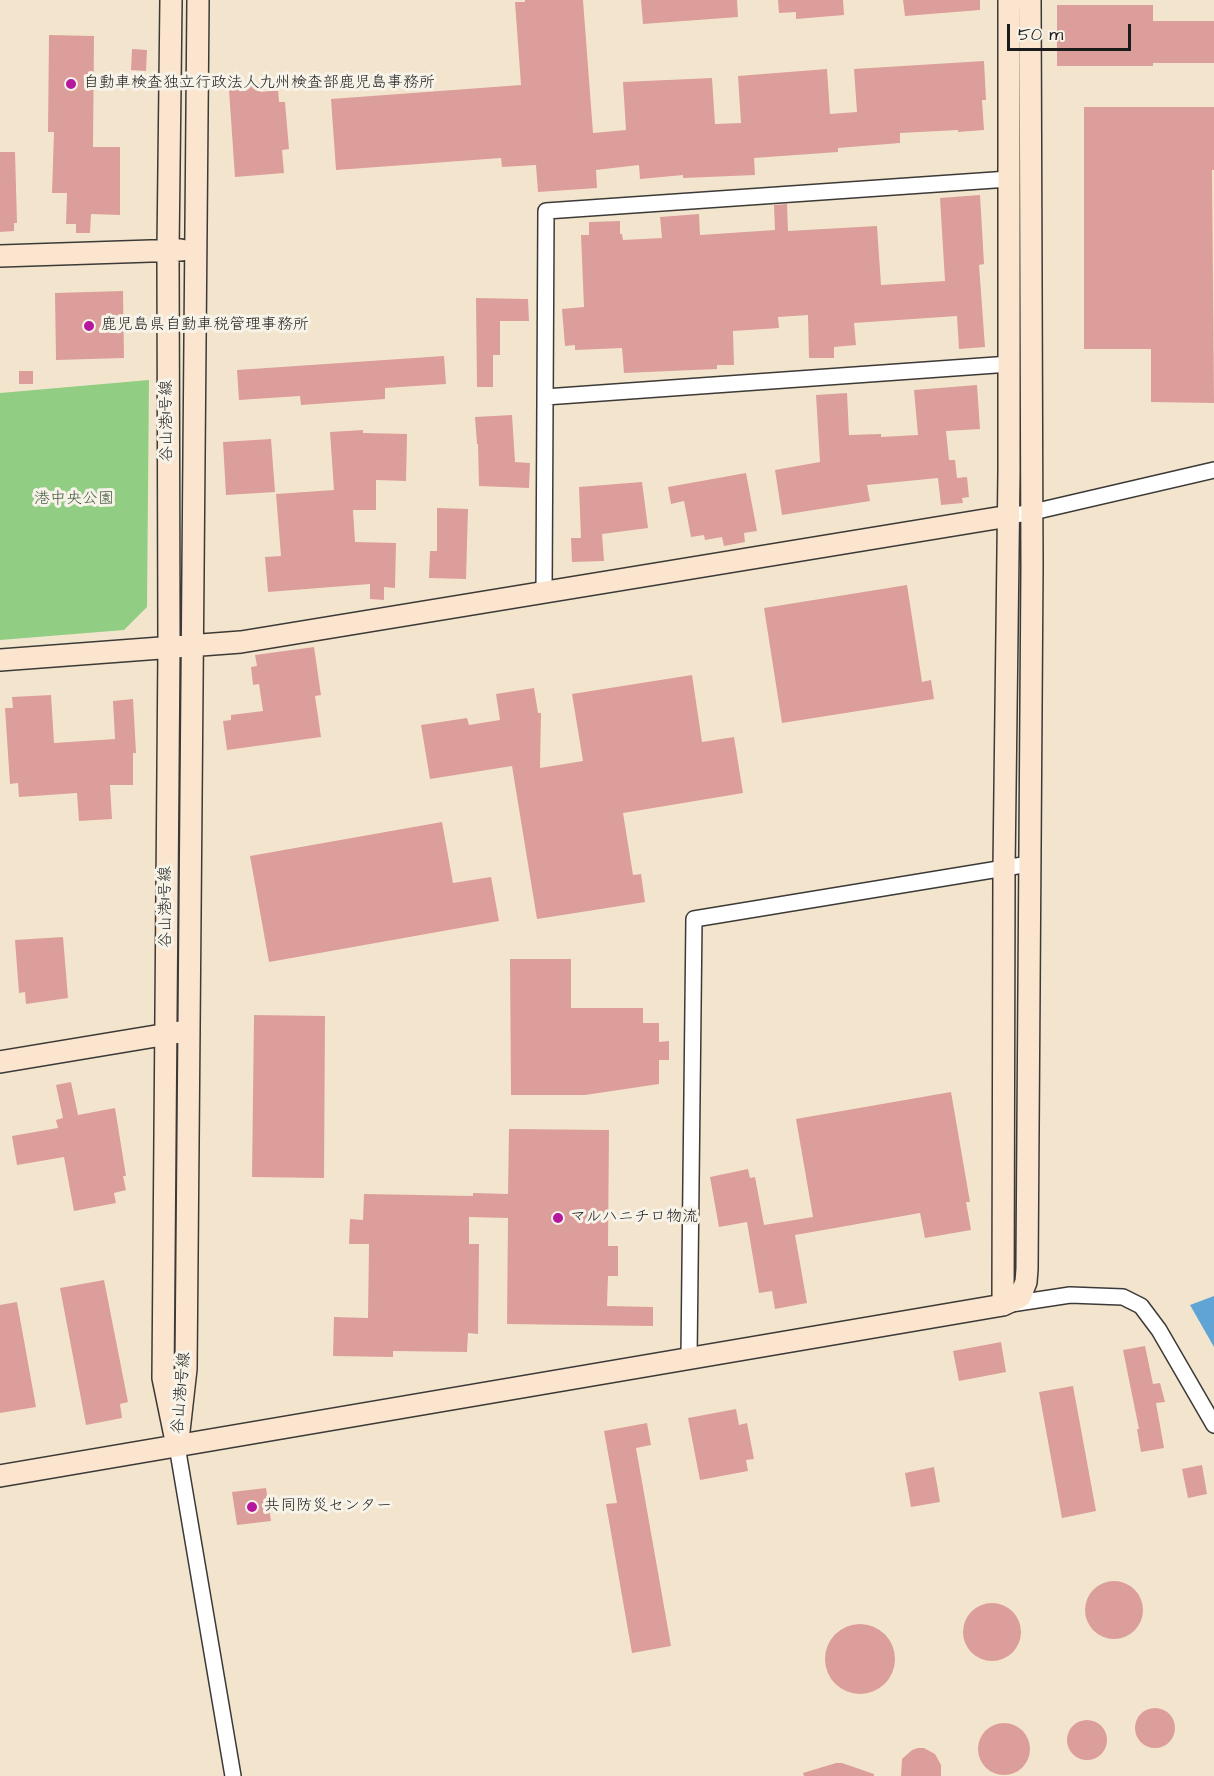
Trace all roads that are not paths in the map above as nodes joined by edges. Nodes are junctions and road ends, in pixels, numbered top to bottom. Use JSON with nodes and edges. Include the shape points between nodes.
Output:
{"nodes":[{"id":1,"x":171,"y":0,"type":"edge"},
{"id":2,"x":198,"y":0,"type":"edge"},
{"id":3,"x":1009,"y":0,"type":"edge"},
{"id":4,"x":1030,"y":0,"type":"edge"},
{"id":5,"x":1009,"y":179,"type":"junction"},
{"id":6,"x":168,"y":250,"type":"junction"},
{"id":7,"x":196,"y":250,"type":"junction"},
{"id":8,"x":0,"y":256,"type":"edge"},
{"id":9,"x":1010,"y":364,"type":"junction"},
{"id":10,"x":545,"y":397,"type":"junction"},
{"id":11,"x":1214,"y":470,"type":"edge"},
{"id":12,"x":1033,"y":512,"type":"junction"},
{"id":13,"x":1009,"y":516,"type":"junction"},
{"id":14,"x":544,"y":592,"type":"junction"},
{"id":15,"x":192,"y":646,"type":"junction"},
{"id":16,"x":169,"y":647,"type":"junction"},
{"id":17,"x":0,"y":660,"type":"edge"},
{"id":18,"x":1029,"y":864,"type":"junction"},
{"id":19,"x":1004,"y":868,"type":"junction"},
{"id":20,"x":188,"y":1030,"type":"junction"},
{"id":21,"x":166,"y":1034,"type":"junction"},
{"id":22,"x":0,"y":1062,"type":"edge"},
{"id":23,"x":1003,"y":1305,"type":"junction"},
{"id":24,"x":689,"y":1358,"type":"junction"},
{"id":25,"x":1214,"y":1425,"type":"edge"},
{"id":26,"x":177,"y":1446,"type":"junction"},
{"id":27,"x":0,"y":1476,"type":"edge"},
{"id":28,"x":233,"y":1776,"type":"edge"}],
"edges":[{"from":1,"to":6,"type":"street","name":"谷山港1号線"},
{"from":2,"to":7,"type":"street","name":"谷山港1号線"},
{"from":3,"to":5,"type":"street"},
{"from":4,"to":12,"type":"street"},
{"from":5,"to":9,"type":"street"},
{"from":5,"to":10,"type":"street","via":[[546,211]]},
{"from":6,"to":7,"type":"street"},
{"from":6,"to":8,"type":"street"},
{"from":6,"to":16,"type":"street","name":"谷山港1号線"},
{"from":7,"to":15,"type":"street","name":"谷山港1号線"},
{"from":9,"to":10,"type":"street"},
{"from":9,"to":13,"type":"street"},
{"from":10,"to":14,"type":"street"},
{"from":11,"to":12,"type":"street"},
{"from":12,"to":13,"type":"street"},
{"from":12,"to":18,"type":"street"},
{"from":13,"to":14,"type":"street"},
{"from":13,"to":19,"type":"street"},
{"from":14,"to":15,"type":"street","via":[[241,642]]},
{"from":15,"to":16,"type":"street"},
{"from":15,"to":20,"type":"street","name":"谷山港1号線"},
{"from":16,"to":17,"type":"street"},
{"from":16,"to":21,"type":"street","name":"谷山港1号線"},
{"from":18,"to":19,"type":"street"},
{"from":18,"to":23,"type":"street","via":[[1027,1269],[1020,1297]]},
{"from":19,"to":23,"type":"street"},
{"from":19,"to":24,"type":"street","via":[[694,919]]},
{"from":20,"to":21,"type":"street"},
{"from":20,"to":26,"type":"street","name":"谷山港1号線","via":[[186,1369]]},
{"from":21,"to":22,"type":"street"},
{"from":21,"to":26,"type":"street","name":"谷山港1号線","via":[[163,1378]]},
{"from":23,"to":24,"type":"street"},
{"from":23,"to":25,"type":"street","via":[[1070,1295],[1123,1297],[1142,1305]]},
{"from":24,"to":26,"type":"street"},
{"from":26,"to":27,"type":"street"},
{"from":26,"to":28,"type":"street"}]}
